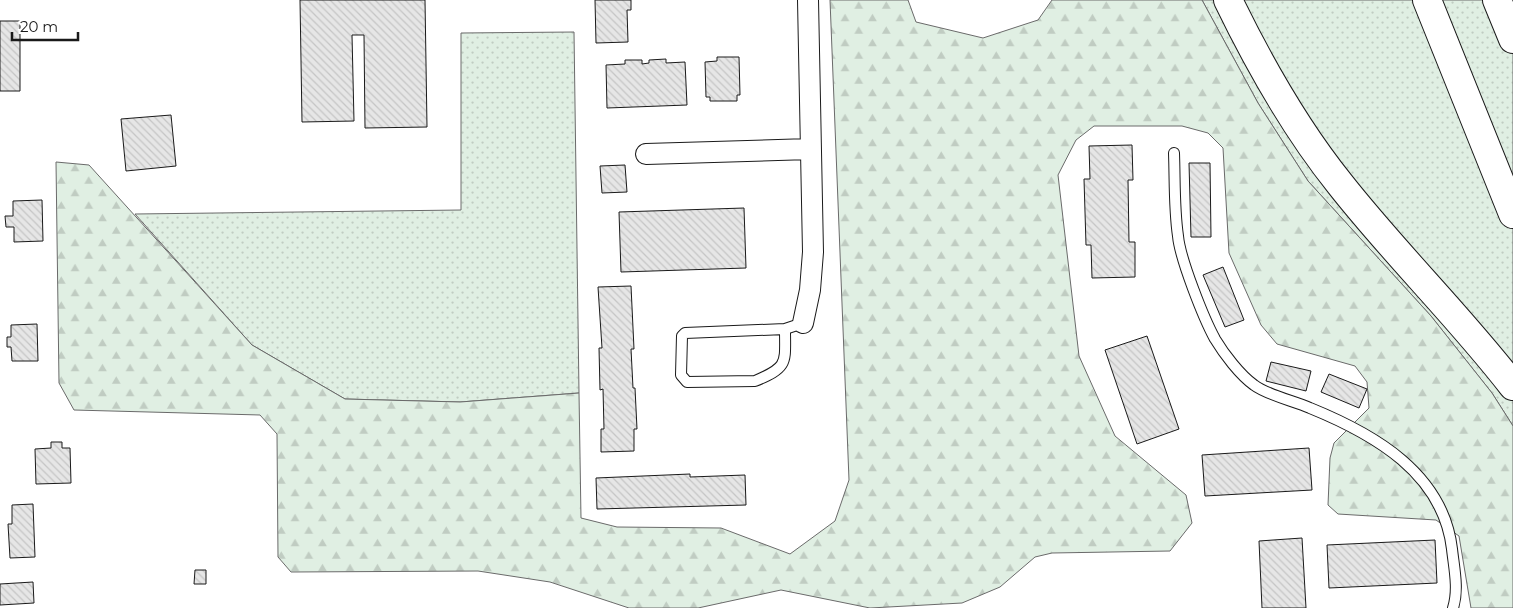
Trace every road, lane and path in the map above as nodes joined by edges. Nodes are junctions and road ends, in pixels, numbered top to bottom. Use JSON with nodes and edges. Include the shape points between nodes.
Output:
{"nodes":[{"id":1,"x":808,"y":0,"type":"edge"},
{"id":2,"x":1228,"y":0,"type":"edge"},
{"id":3,"x":1427,"y":0,"type":"edge"},
{"id":4,"x":1497,"y":0,"type":"edge"},
{"id":5,"x":1513,"y":39,"type":"edge"},
{"id":6,"x":810,"y":149,"type":"junction"},
{"id":7,"x":1174,"y":153,"type":"dead end"},
{"id":8,"x":646,"y":154,"type":"dead end"},
{"id":9,"x":1513,"y":214,"type":"edge"},
{"id":10,"x":794,"y":326,"type":"junction"},
{"id":11,"x":1513,"y":386,"type":"edge"},
{"id":12,"x":1453,"y":608,"type":"edge"}],
"edges":[{"from":1,"to":6,"type":"street"},
{"from":2,"to":11,"type":"highway","via":[[1285,105],[1339,183]]},
{"from":3,"to":9,"type":"highway"},
{"from":4,"to":5,"type":"highway"},
{"from":6,"to":8,"type":"street"},
{"from":6,"to":10,"type":"street","via":[[810,290]]},
{"from":7,"to":12,"type":"lane","via":[[1178,238],[1188,274],[1215,339],[1255,386],[1343,421],[1388,448],[1424,480],[1436,498],[1450,531],[1457,595]]},
{"from":10,"to":10,"type":"lane","via":[[685,333],[682,336],[681,375],[687,382],[755,381],[765,377],[785,361]]}]}
